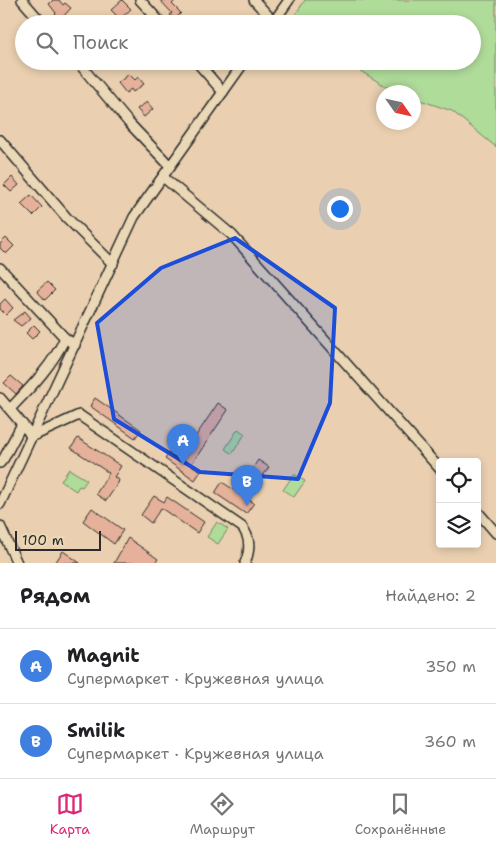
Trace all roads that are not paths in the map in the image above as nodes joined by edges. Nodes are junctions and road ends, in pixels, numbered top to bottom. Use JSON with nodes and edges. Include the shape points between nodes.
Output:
{"nodes":[{"id":1,"x":22,"y":0,"type":"edge"},
{"id":2,"x":140,"y":0,"type":"edge"},
{"id":3,"x":254,"y":0,"type":"edge"},
{"id":4,"x":289,"y":0,"type":"edge"},
{"id":5,"x":35,"y":15,"type":"edge"},
{"id":6,"x":154,"y":15,"type":"edge"},
{"id":7,"x":266,"y":15,"type":"edge"},
{"id":8,"x":279,"y":15,"type":"edge"},
{"id":9,"x":84,"y":70,"type":"edge"},
{"id":10,"x":204,"y":70,"type":"edge"},
{"id":11,"x":239,"y":70,"type":"edge"},
{"id":12,"x":223,"y":92,"type":"junction"},
{"id":13,"x":0,"y":140,"type":"edge"},
{"id":14,"x":170,"y":166,"type":"junction"},
{"id":15,"x":163,"y":177,"type":"junction"},
{"id":16,"x":113,"y":264,"type":"junction"},
{"id":17,"x":0,"y":268,"type":"edge"},
{"id":18,"x":65,"y":338,"type":"junction"},
{"id":19,"x":75,"y":345,"type":"junction"},
{"id":20,"x":0,"y":398,"type":"edge"},
{"id":21,"x":10,"y":409,"type":"junction"},
{"id":22,"x":22,"y":424,"type":"junction"},
{"id":23,"x":31,"y":437,"type":"junction"},
{"id":24,"x":0,"y":463,"type":"edge"},
{"id":25,"x":436,"y":464,"type":"edge"},
{"id":26,"x":0,"y":504,"type":"edge"},
{"id":27,"x":481,"y":516,"type":"edge"},
{"id":28,"x":0,"y":526,"type":"edge"},
{"id":29,"x":496,"y":533,"type":"edge"},
{"id":30,"x":17,"y":563,"type":"edge"},
{"id":31,"x":245,"y":563,"type":"edge"}],
"edges":[{"from":1,"to":5,"type":"street"},
{"from":2,"to":6,"type":"street"},
{"from":3,"to":7,"type":"street"},
{"from":4,"to":8,"type":"street"},
{"from":9,"to":14,"type":"street"},
{"from":10,"to":12,"type":"street"},
{"from":11,"to":12,"type":"street"},
{"from":12,"to":14,"type":"street"},
{"from":13,"to":16,"type":"street","via":[[67,218]]},
{"from":14,"to":15,"type":"street"},
{"from":15,"to":16,"type":"street","via":[[134,217]]},
{"from":15,"to":25,"type":"street","via":[[232,235]]},
{"from":16,"to":19,"type":"street"},
{"from":17,"to":18,"type":"street"},
{"from":18,"to":19,"type":"street"},
{"from":18,"to":21,"type":"street","via":[[57,356]]},
{"from":19,"to":23,"type":"street"},
{"from":20,"to":21,"type":"street"},
{"from":21,"to":22,"type":"street"},
{"from":22,"to":23,"type":"street"},
{"from":22,"to":24,"type":"street"},
{"from":23,"to":26,"type":"street"},
{"from":23,"to":31,"type":"street","via":[[79,415],[242,527],[249,545]]},
{"from":27,"to":29,"type":"street"},
{"from":28,"to":30,"type":"street"}]}
